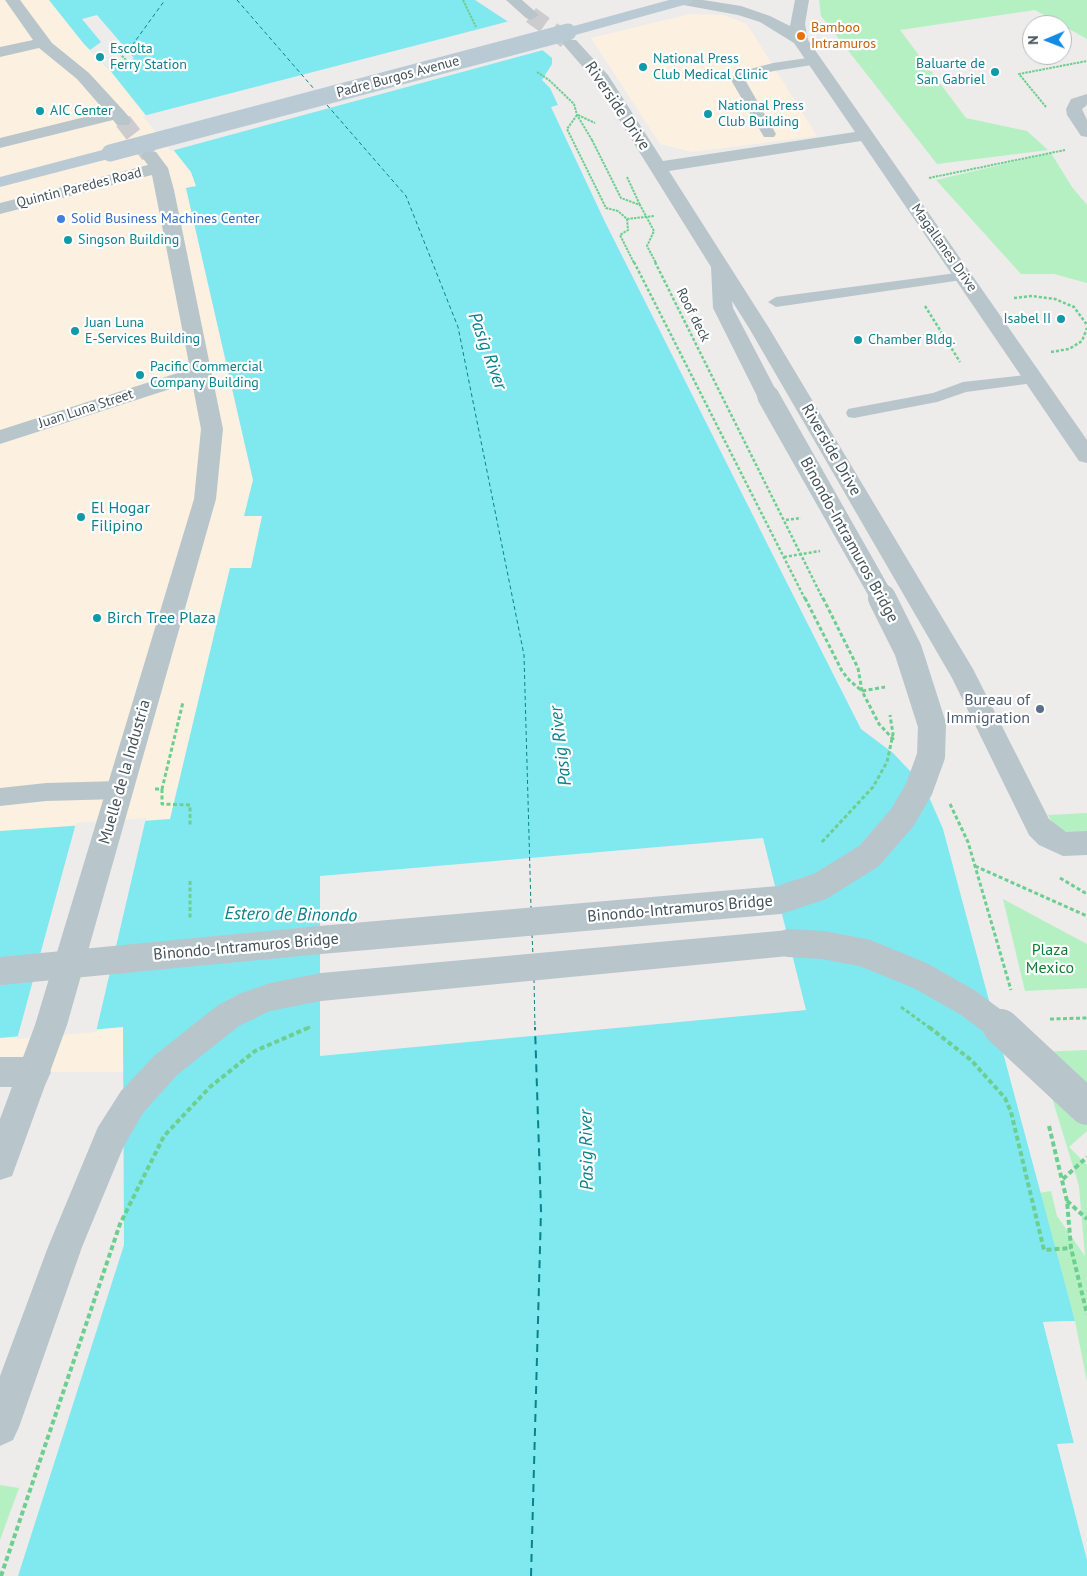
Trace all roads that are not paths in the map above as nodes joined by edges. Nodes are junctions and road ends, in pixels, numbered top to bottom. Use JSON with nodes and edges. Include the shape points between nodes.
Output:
{"nodes":[{"id":1,"x":12,"y":0,"type":"edge"},
{"id":2,"x":513,"y":0,"type":"edge"},
{"id":3,"x":685,"y":0,"type":"edge"},
{"id":4,"x":802,"y":0,"type":"edge"},
{"id":5,"x":609,"y":5,"type":"dead end"},
{"id":6,"x":532,"y":15,"type":"tunnel mouth"},
{"id":7,"x":569,"y":38,"type":"junction"},
{"id":8,"x":800,"y":40,"type":"junction"},
{"id":9,"x":43,"y":42,"type":"junction"},
{"id":10,"x":0,"y":52,"type":"edge"},
{"id":11,"x":814,"y":61,"type":"junction"},
{"id":12,"x":1087,"y":99,"type":"edge"},
{"id":13,"x":1087,"y":132,"type":"edge"},
{"id":14,"x":769,"y":134,"type":"dead end"},
{"id":15,"x":866,"y":135,"type":"junction"},
{"id":16,"x":0,"y":143,"type":"edge"},
{"id":17,"x":105,"y":147,"type":"junction"},
{"id":18,"x":154,"y":162,"type":"joint"},
{"id":19,"x":0,"y":165,"type":"edge"},
{"id":20,"x":658,"y":167,"type":"junction"},
{"id":21,"x":0,"y":182,"type":"edge"},
{"id":22,"x":0,"y":209,"type":"edge"},
{"id":23,"x":719,"y":265,"type":"junction"},
{"id":24,"x":964,"y":276,"type":"junction"},
{"id":25,"x":776,"y":302,"type":"dead end"},
{"id":26,"x":201,"y":372,"type":"junction"},
{"id":27,"x":1034,"y":379,"type":"junction"},
{"id":28,"x":854,"y":413,"type":"dead end"},
{"id":29,"x":0,"y":437,"type":"edge"},
{"id":30,"x":1087,"y":456,"type":"edge"},
{"id":31,"x":120,"y":790,"type":"junction"},
{"id":32,"x":0,"y":797,"type":"edge"},
{"id":33,"x":1087,"y":843,"type":"edge"},
{"id":34,"x":0,"y":971,"type":"edge"},
{"id":35,"x":0,"y":1072,"type":"edge"},
{"id":36,"x":35,"y":1072,"type":"junction"},
{"id":37,"x":1087,"y":1108,"type":"edge"},
{"id":38,"x":0,"y":1164,"type":"edge"},
{"id":39,"x":0,"y":1427,"type":"edge"}],
"edges":[{"from":1,"to":9,"type":"street"},
{"from":2,"to":6,"type":"street"},
{"from":3,"to":7,"type":"main road","name":"Padre Burgos Avenue"},
{"from":3,"to":8,"type":"street","name":"Magallanes Drive","via":[[765,18]]},
{"from":4,"to":8,"type":"street","via":[[797,24]]},
{"from":5,"to":17,"type":"main road","name":"Padre Burgos Avenue"},
{"from":7,"to":17,"type":"main road","name":"Padre Burgos Avenue","bridge":true},
{"from":7,"to":20,"type":"street","name":"Riverside Drive","via":[[602,78]]},
{"from":8,"to":11,"type":"street","name":"Magallanes Drive"},
{"from":9,"to":10,"type":"street"},
{"from":9,"to":16,"type":"street","via":[[83,76],[120,118]]},
{"from":11,"to":14,"type":"lane","via":[[739,76],[738,83]]},
{"from":11,"to":15,"type":"street","name":"Magallanes Drive"},
{"from":12,"to":13,"type":"street","via":[[1077,103],[1074,109]]},
{"from":15,"to":20,"type":"street"},
{"from":15,"to":24,"type":"street","name":"Magallanes Drive"},
{"from":17,"to":19,"type":"main road"},
{"from":17,"to":21,"type":"main road","name":"Quintin Paredes Road"},
{"from":18,"to":22,"type":"street","name":"Quintin Paredes Road"},
{"from":18,"to":26,"type":"street","name":"Muelle de la Industria","via":[[165,190]]},
{"from":20,"to":23,"type":"street","name":"Riverside Drive"},
{"from":23,"to":33,"type":"street","name":"Riverside Drive","via":[[964,676],[1039,827],[1049,837],[1064,844]]},
{"from":23,"to":34,"type":"street","name":"Binondo-Intramuros Bridge","bridge":true,"via":[[723,308],[768,396],[893,618],[908,650],[932,724],[931,756],[919,789],[902,818],[869,856],[821,886],[779,900]]},
{"from":24,"to":25,"type":"lane"},
{"from":24,"to":27,"type":"street","name":"Magallanes Drive"},
{"from":26,"to":29,"type":"street","name":"Juan Luna Street"},
{"from":26,"to":31,"type":"street","name":"Muelle de la Industria","via":[[212,429],[205,499]]},
{"from":27,"to":28,"type":"lane","via":[[963,387],[930,398]]},
{"from":27,"to":30,"type":"street","name":"Magallanes Drive"},
{"from":31,"to":32,"type":"lane"},
{"from":31,"to":36,"type":"street","name":"Muelle de la Industria"},
{"from":35,"to":36,"type":"street"},
{"from":36,"to":38,"type":"street","name":"Muelle de la Industria"},
{"from":37,"to":39,"type":"street","bridge":true,"via":[[1016,1041],[967,1002],[921,976],[865,953],[823,945],[760,945],[321,987],[270,996],[228,1016],[200,1036],[166,1065],[132,1102],[110,1138],[80,1208]]}]}
